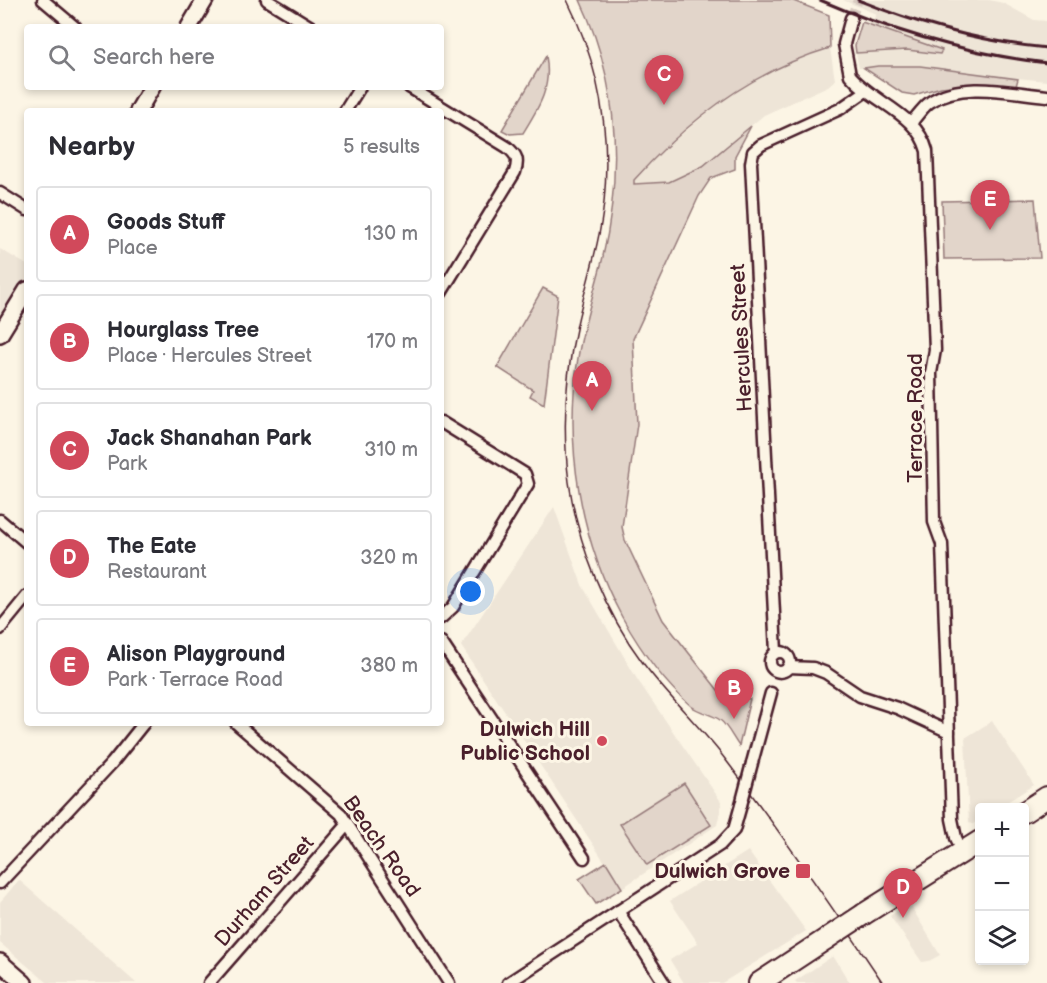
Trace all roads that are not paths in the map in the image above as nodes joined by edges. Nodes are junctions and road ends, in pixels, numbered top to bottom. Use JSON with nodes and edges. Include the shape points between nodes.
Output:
{"nodes":[{"id":1,"x":43,"y":0,"type":"edge"},
{"id":2,"x":205,"y":0,"type":"edge"},
{"id":3,"x":267,"y":0,"type":"edge"},
{"id":4,"x":851,"y":18,"type":"tunnel mouth"},
{"id":5,"x":71,"y":24,"type":"edge"},
{"id":6,"x":191,"y":24,"type":"edge"},
{"id":7,"x":306,"y":24,"type":"edge"},
{"id":8,"x":148,"y":90,"type":"edge"},
{"id":9,"x":358,"y":90,"type":"edge"},
{"id":10,"x":414,"y":90,"type":"edge"},
{"id":11,"x":866,"y":90,"type":"junction"},
{"id":12,"x":1047,"y":96,"type":"edge"},
{"id":13,"x":140,"y":108,"type":"edge"},
{"id":14,"x":347,"y":108,"type":"edge"},
{"id":15,"x":443,"y":108,"type":"edge"},
{"id":16,"x":444,"y":109,"type":"edge"},
{"id":17,"x":911,"y":123,"type":"junction"},
{"id":18,"x":0,"y":193,"type":"edge"},
{"id":19,"x":24,"y":208,"type":"edge"},
{"id":20,"x":444,"y":288,"type":"edge"},
{"id":21,"x":24,"y":295,"type":"edge"},
{"id":22,"x":0,"y":334,"type":"edge"},
{"id":23,"x":444,"y":424,"type":"edge"},
{"id":24,"x":0,"y":520,"type":"edge"},
{"id":25,"x":24,"y":540,"type":"edge"},
{"id":26,"x":24,"y":600,"type":"edge"},
{"id":27,"x":444,"y":615,"type":"edge"},
{"id":28,"x":0,"y":629,"type":"edge"},
{"id":29,"x":444,"y":647,"type":"edge"},
{"id":30,"x":777,"y":652,"type":"junction"},
{"id":31,"x":788,"y":667,"type":"junction"},
{"id":32,"x":771,"y":693,"type":"dead end"},
{"id":33,"x":142,"y":726,"type":"edge"},
{"id":34,"x":240,"y":726,"type":"edge"},
{"id":35,"x":949,"y":732,"type":"junction"},
{"id":36,"x":1047,"y":797,"type":"edge"},
{"id":37,"x":1029,"y":809,"type":"edge"},
{"id":38,"x":348,"y":824,"type":"junction"},
{"id":39,"x":971,"y":846,"type":"edge"},
{"id":40,"x":584,"y":858,"type":"dead end"},
{"id":41,"x":0,"y":883,"type":"edge"},
{"id":42,"x":618,"y":911,"type":"junction"},
{"id":43,"x":0,"y":962,"type":"edge"},
{"id":44,"x":768,"y":981,"type":"edge"},
{"id":45,"x":24,"y":983,"type":"edge"},
{"id":46,"x":209,"y":983,"type":"edge"},
{"id":47,"x":449,"y":983,"type":"edge"},
{"id":48,"x":508,"y":983,"type":"edge"},
{"id":49,"x":664,"y":983,"type":"edge"}],
"edges":[{"from":1,"to":5,"type":"street"},
{"from":2,"to":6,"type":"main road"},
{"from":3,"to":7,"type":"street"},
{"from":4,"to":11,"type":"street","name":"Terrace Road","via":[[844,53],[850,75]]},
{"from":8,"to":13,"type":"main road"},
{"from":9,"to":14,"type":"street"},
{"from":10,"to":15,"type":"street"},
{"from":11,"to":17,"type":"street","name":"Terrace Road"},
{"from":11,"to":30,"type":"street","name":"Hercules Street","via":[[840,109],[761,145],[753,152],[751,162]]},
{"from":12,"to":17,"type":"street","via":[[966,90],[932,100]]},
{"from":16,"to":20,"type":"street","via":[[516,154],[515,172]]},
{"from":17,"to":35,"type":"street","name":"Terrace Road","via":[[924,138],[927,150],[935,350],[931,373],[934,522],[942,544]]},
{"from":18,"to":19,"type":"street"},
{"from":21,"to":22,"type":"main road"},
{"from":23,"to":27,"type":"street","via":[[525,474],[528,484]]},
{"from":24,"to":25,"type":"street"},
{"from":26,"to":28,"type":"street"},
{"from":29,"to":40,"type":"street"},
{"from":30,"to":31,"type":"street","via":[[788,656]]},
{"from":30,"to":31,"type":"street","via":[[770,658],[771,667],[778,672]]},
{"from":31,"to":35,"type":"street","via":[[826,673],[860,696]]},
{"from":32,"to":42,"type":"street","bridge":true,"via":[[734,830],[726,841]]},
{"from":33,"to":41,"type":"street"},
{"from":34,"to":38,"type":"street","name":"Beach Road","via":[[331,804]]},
{"from":35,"to":39,"type":"street","name":"Terrace Road","via":[[952,819],[956,838]]},
{"from":36,"to":37,"type":"highway"},
{"from":38,"to":46,"type":"street","name":"Durham Street"},
{"from":38,"to":47,"type":"street","name":"Beach Road"},
{"from":39,"to":44,"type":"highway","bridge":true},
{"from":42,"to":48,"type":"street"},
{"from":42,"to":49,"type":"street"},
{"from":43,"to":45,"type":"main road"}]}
